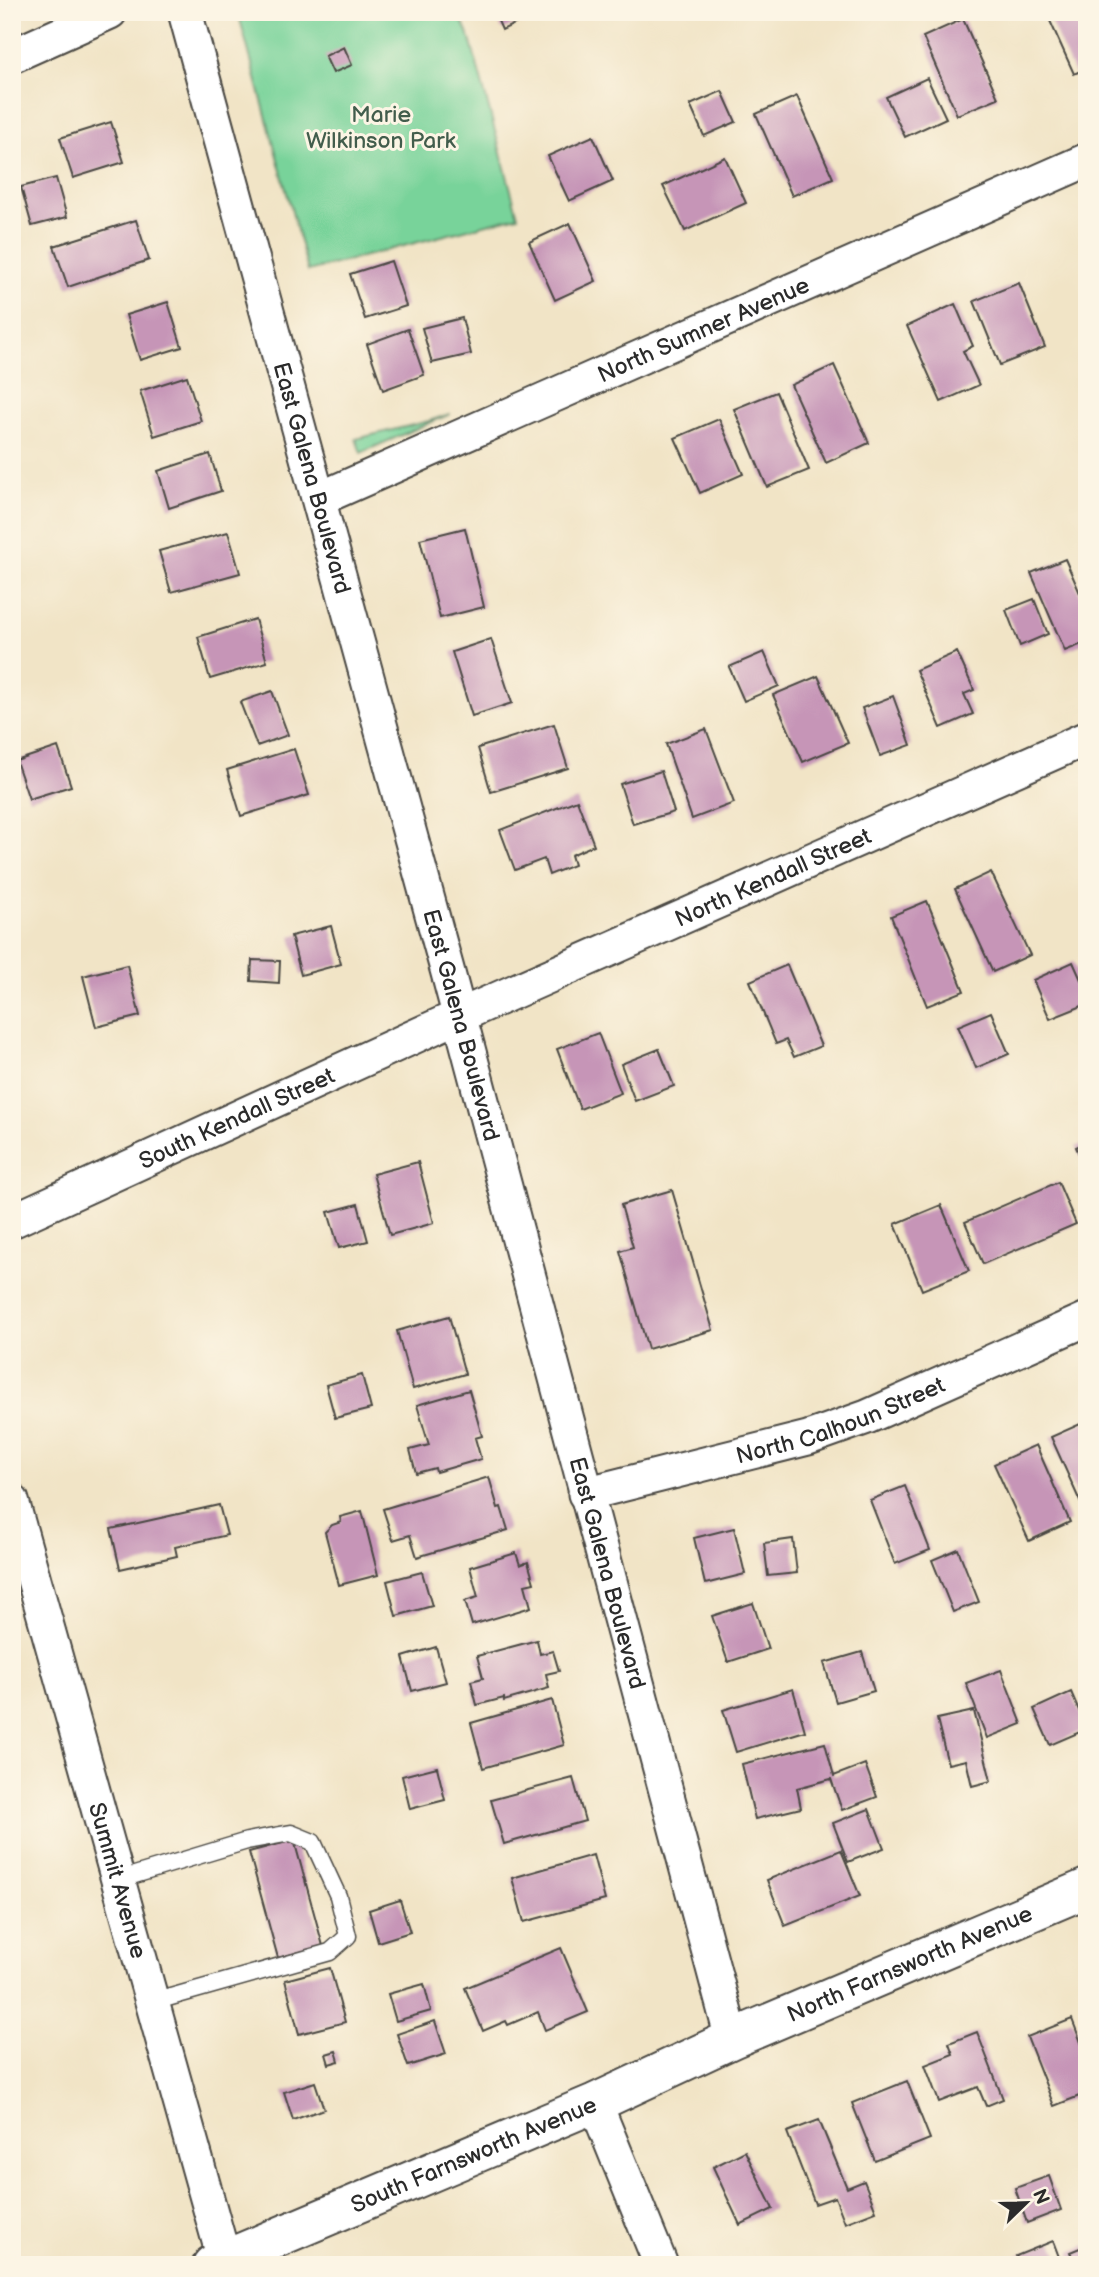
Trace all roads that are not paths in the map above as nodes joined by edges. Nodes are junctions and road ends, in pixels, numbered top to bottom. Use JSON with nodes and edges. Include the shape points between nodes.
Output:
{"nodes":[{"id":1,"x":110,"y":12,"type":"edge"},
{"id":2,"x":185,"y":12,"type":"edge"},
{"id":3,"x":12,"y":56,"type":"edge"},
{"id":4,"x":1087,"y":160,"type":"edge"},
{"id":5,"x":319,"y":499,"type":"junction"},
{"id":6,"x":1087,"y":738,"type":"edge"},
{"id":7,"x":459,"y":1016,"type":"junction"},
{"id":8,"x":12,"y":1221,"type":"edge"},
{"id":9,"x":1087,"y":1319,"type":"edge"},
{"id":10,"x":585,"y":1494,"type":"junction"},
{"id":11,"x":12,"y":1501,"type":"edge"},
{"id":12,"x":118,"y":1880,"type":"junction"},
{"id":13,"x":1084,"y":1895,"type":"edge"},
{"id":14,"x":153,"y":2003,"type":"junction"},
{"id":15,"x":732,"y":2039,"type":"junction"},
{"id":16,"x":595,"y":2103,"type":"junction"},
{"id":17,"x":218,"y":2262,"type":"edge"},
{"id":18,"x":661,"y":2265,"type":"edge"}],
"edges":[{"from":1,"to":3,"type":"street"},
{"from":2,"to":5,"type":"street","name":"East Galena Boulevard"},
{"from":4,"to":5,"type":"street","name":"North Sumner Avenue"},
{"from":5,"to":7,"type":"street","name":"East Galena Boulevard"},
{"from":6,"to":7,"type":"street","name":"North Kendall Street"},
{"from":7,"to":8,"type":"street","name":"South Kendall Street"},
{"from":7,"to":10,"type":"street","name":"East Galena Boulevard"},
{"from":9,"to":10,"type":"street","name":"North Calhoun Street","via":[[867,1417],[808,1438]]},
{"from":10,"to":15,"type":"street","name":"East Galena Boulevard"},
{"from":11,"to":12,"type":"street","name":"Summit Avenue"},
{"from":12,"to":14,"type":"street","name":"Summit Avenue"},
{"from":12,"to":14,"type":"lane","via":[[247,1841],[291,1833],[313,1842],[338,1896],[348,1936],[330,1952]]},
{"from":13,"to":15,"type":"street","name":"North Farnsworth Avenue"},
{"from":14,"to":17,"type":"street","name":"Summit Avenue"},
{"from":15,"to":16,"type":"street","name":"South Farnsworth Avenue"},
{"from":16,"to":17,"type":"street","name":"South Farnsworth Avenue"},
{"from":16,"to":18,"type":"street"}]}
